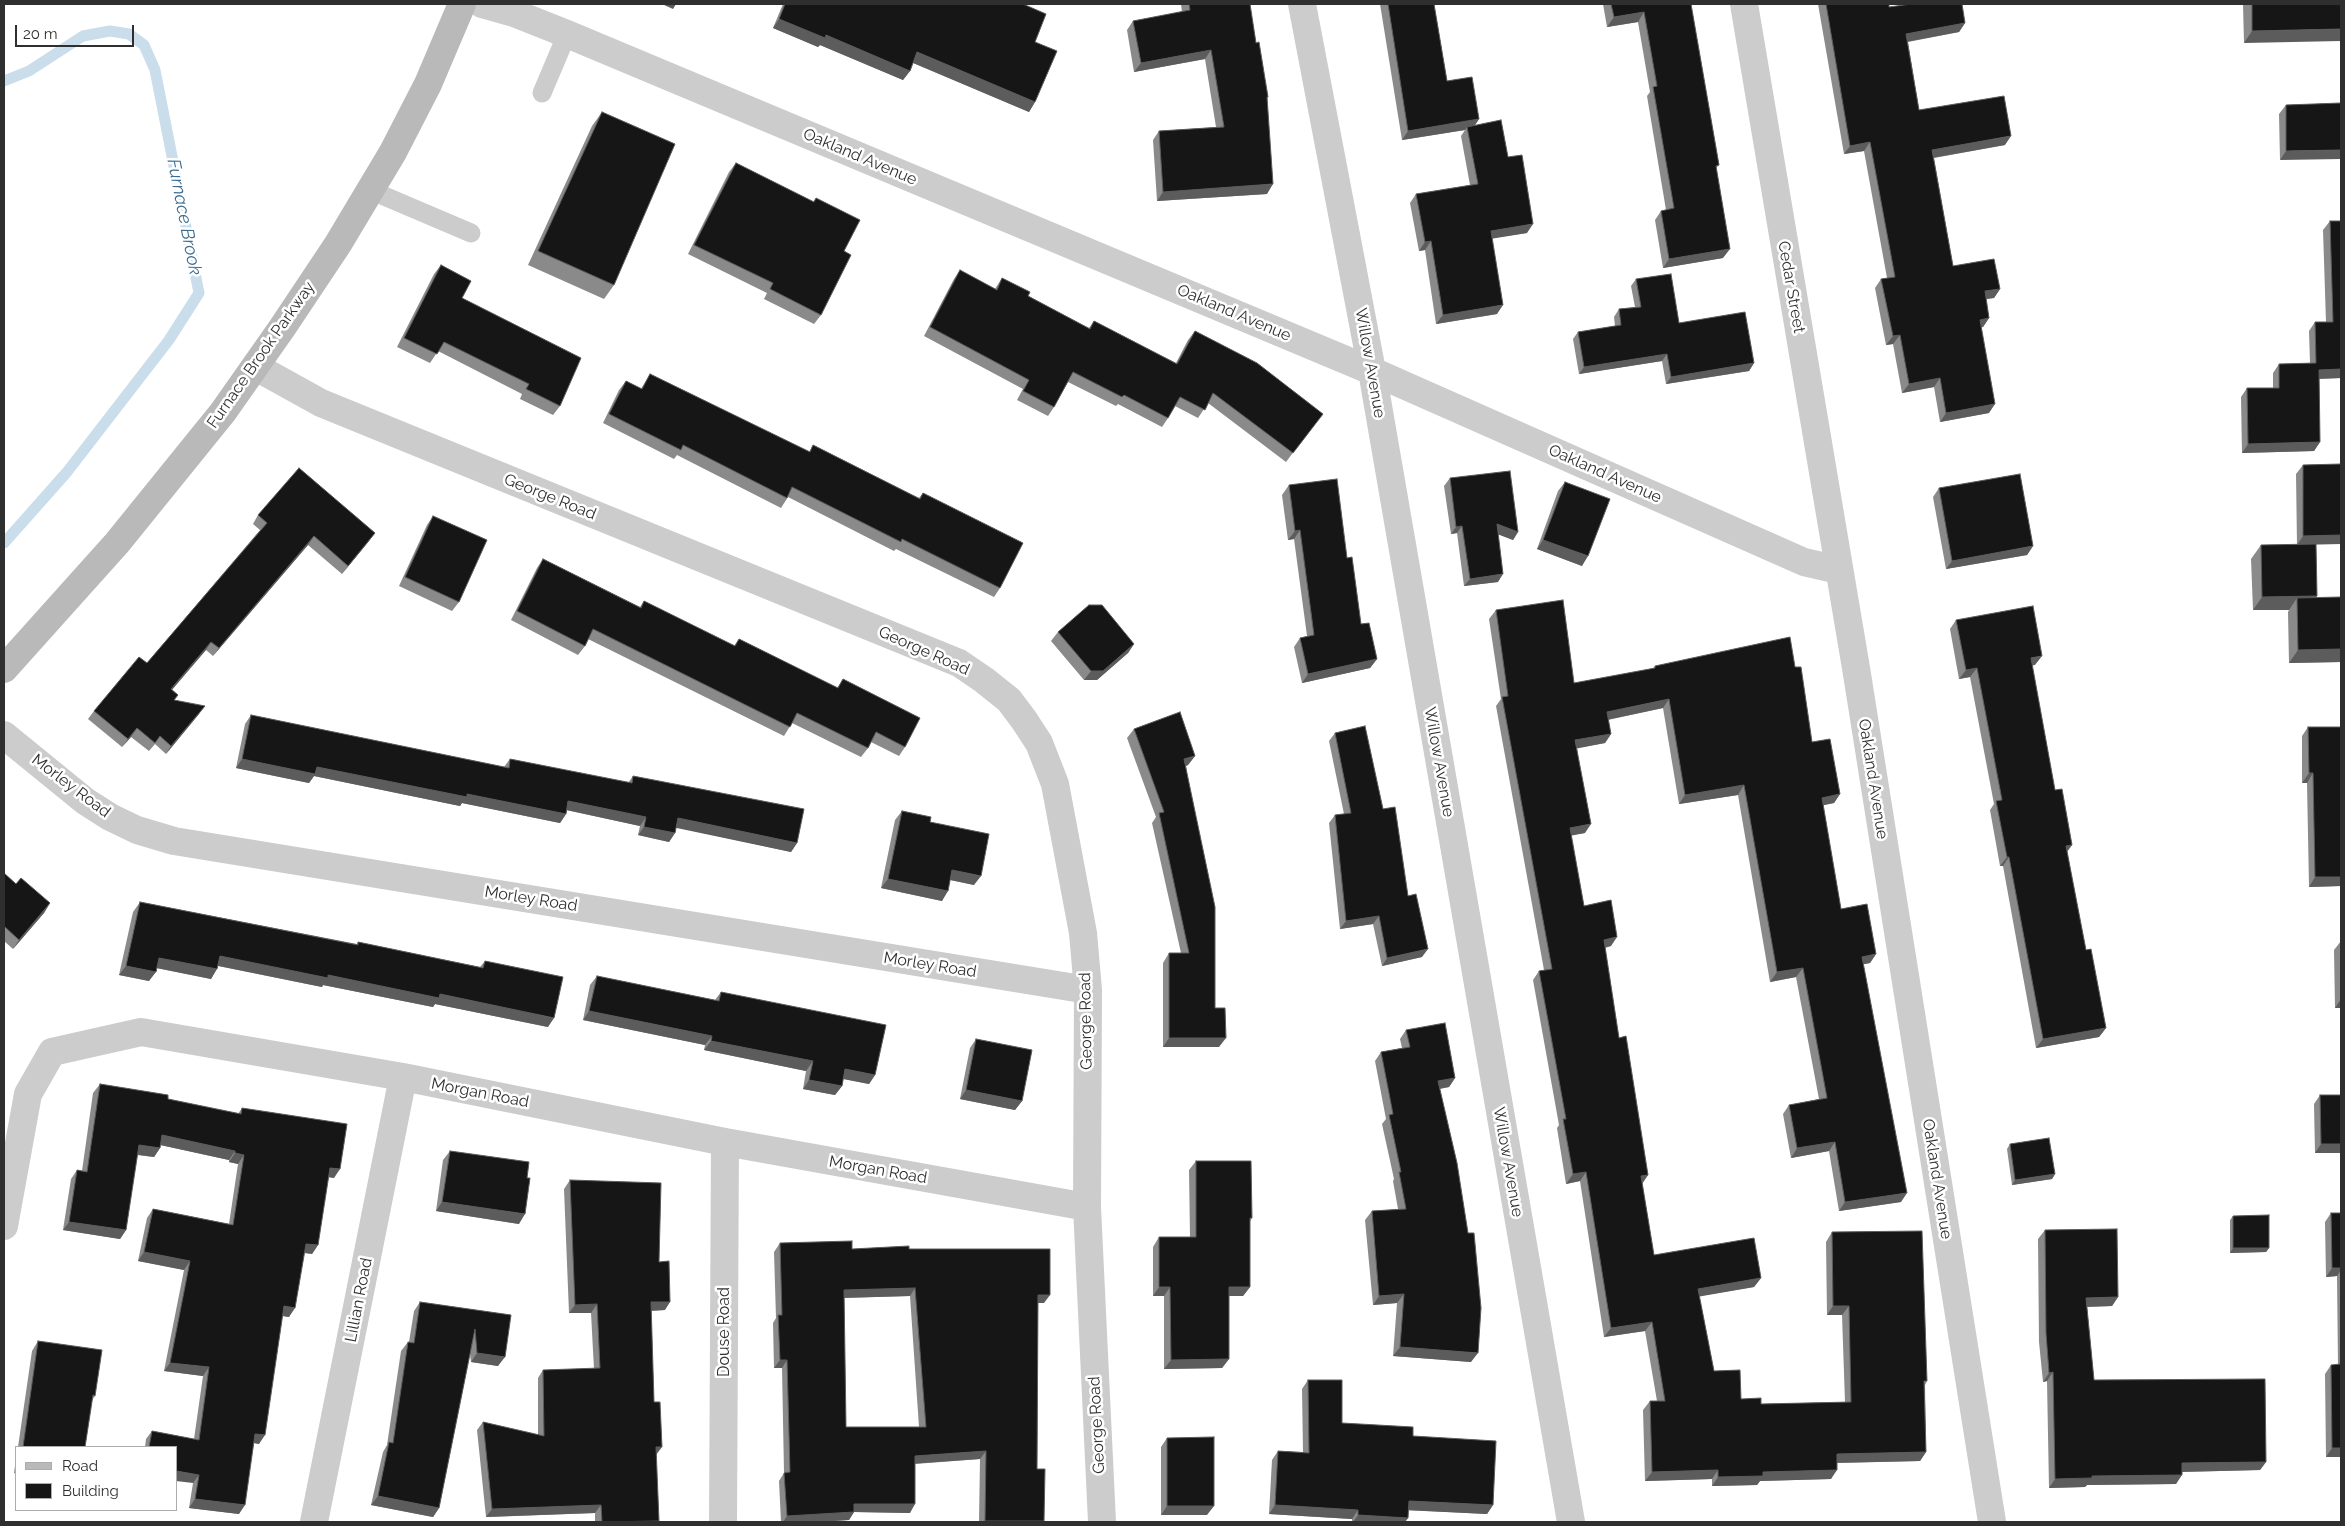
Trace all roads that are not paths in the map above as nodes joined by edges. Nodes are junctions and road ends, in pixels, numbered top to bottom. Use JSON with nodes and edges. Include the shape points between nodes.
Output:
{"nodes":[{"id":1,"x":462,"y":4,"type":"edge"},
{"id":2,"x":482,"y":4,"type":"edge"},
{"id":3,"x":1302,"y":4,"type":"edge"},
{"id":4,"x":1744,"y":4,"type":"edge"},
{"id":5,"x":567,"y":34,"type":"junction"},
{"id":6,"x":542,"y":93,"type":"dead end"},
{"id":7,"x":370,"y":190,"type":"junction"},
{"id":8,"x":471,"y":233,"type":"dead end"},
{"id":9,"x":256,"y":367,"type":"junction"},
{"id":10,"x":1372,"y":371,"type":"junction"},
{"id":11,"x":1839,"y":570,"type":"junction"},
{"id":12,"x":4,"y":669,"type":"edge"},
{"id":13,"x":4,"y":735,"type":"edge"},
{"id":14,"x":1088,"y":990,"type":"junction"},
{"id":15,"x":403,"y":1077,"type":"junction"},
{"id":16,"x":725,"y":1142,"type":"junction"},
{"id":17,"x":1087,"y":1207,"type":"junction"},
{"id":18,"x":4,"y":1226,"type":"edge"},
{"id":19,"x":314,"y":1522,"type":"edge"},
{"id":20,"x":723,"y":1522,"type":"edge"},
{"id":21,"x":1102,"y":1522,"type":"edge"},
{"id":22,"x":1571,"y":1522,"type":"edge"},
{"id":23,"x":1992,"y":1522,"type":"edge"}],
"edges":[{"from":1,"to":7,"type":"main road","name":"Furnace Brook Parkway","via":[[412,117]]},
{"from":2,"to":5,"type":"street","name":"Oakland Avenue"},
{"from":3,"to":10,"type":"street","name":"Willow Avenue"},
{"from":4,"to":11,"type":"street","name":"Cedar Street"},
{"from":5,"to":6,"type":"lane"},
{"from":5,"to":10,"type":"street","name":"Oakland Avenue"},
{"from":7,"to":8,"type":"lane"},
{"from":7,"to":9,"type":"main road","name":"Furnace Brook Parkway"},
{"from":9,"to":12,"type":"main road","name":"Furnace Brook Parkway","via":[[117,544]]},
{"from":9,"to":14,"type":"street","name":"George Road","via":[[321,403],[959,663],[984,680],[1009,700],[1024,720],[1039,743],[1055,784],[1079,902]]},
{"from":10,"to":11,"type":"street","name":"Oakland Avenue","via":[[1804,562]]},
{"from":10,"to":22,"type":"street","name":"Willow Avenue"},
{"from":11,"to":23,"type":"street","name":"Oakland Avenue"},
{"from":13,"to":14,"type":"street","name":"Morley Road","via":[[85,801],[110,817],[174,841]]},
{"from":14,"to":17,"type":"street","name":"George Road"},
{"from":15,"to":16,"type":"street","name":"Morgan Road"},
{"from":15,"to":18,"type":"street","name":"Morgan Road","via":[[141,1032],[52,1052],[28,1094]]},
{"from":15,"to":19,"type":"street","name":"Lillian Road"},
{"from":16,"to":17,"type":"street","name":"Morgan Road"},
{"from":16,"to":20,"type":"street","name":"Douse Road"},
{"from":17,"to":21,"type":"street","name":"George Road"}]}
